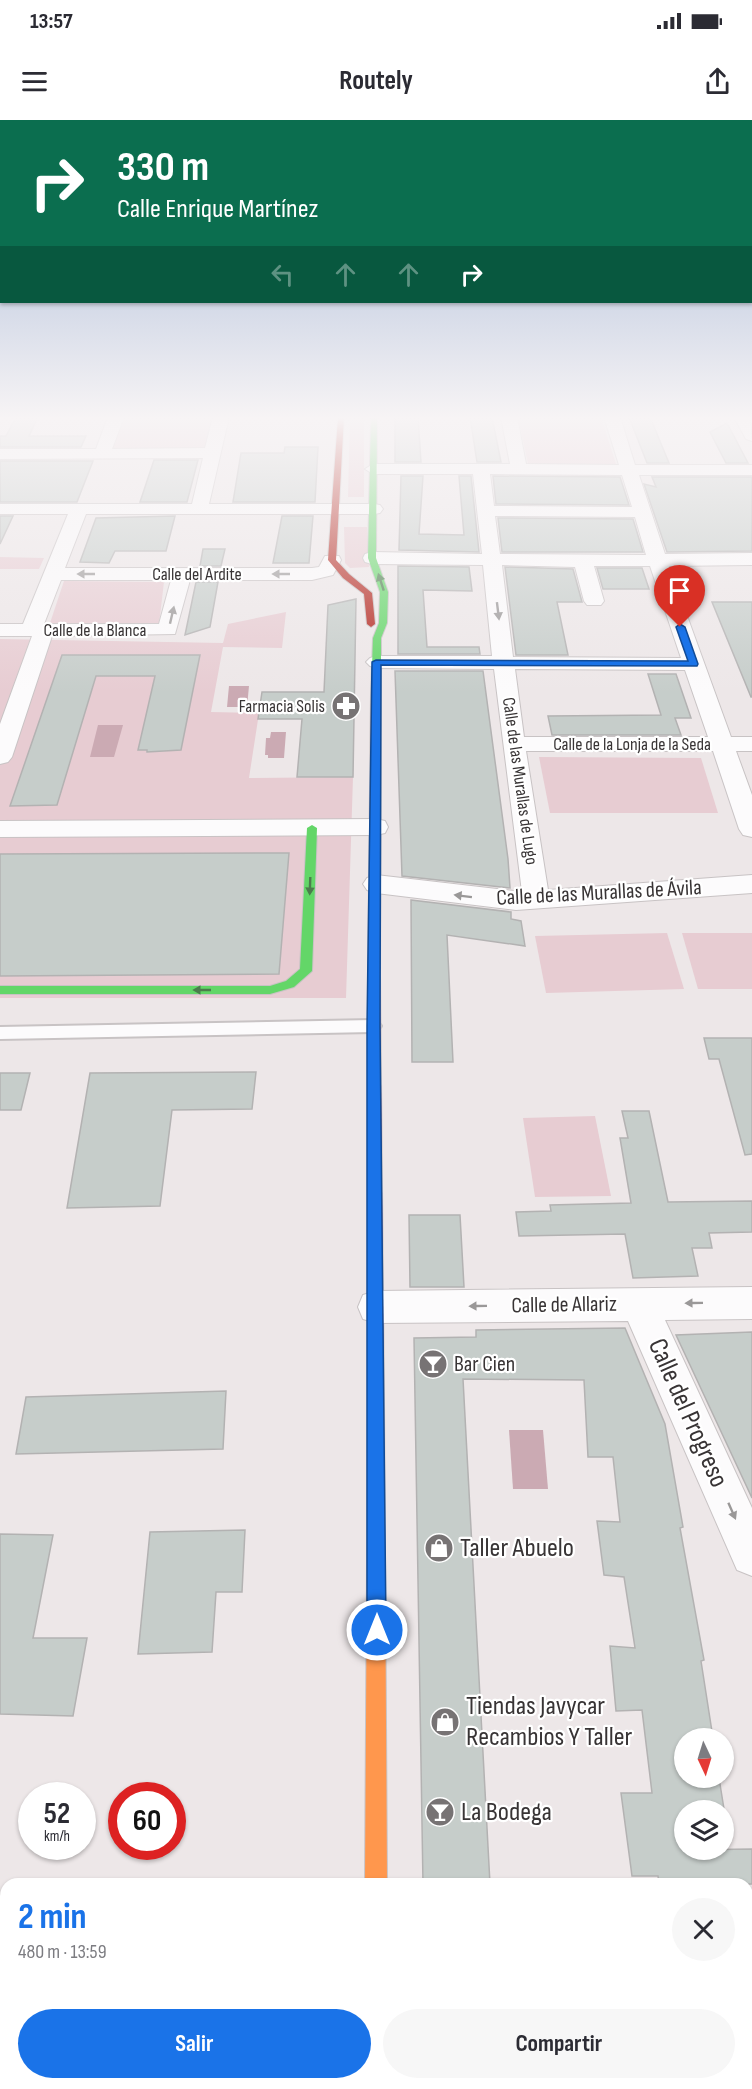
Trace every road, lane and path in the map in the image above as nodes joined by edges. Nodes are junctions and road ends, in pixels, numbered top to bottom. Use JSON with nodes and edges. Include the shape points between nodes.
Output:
{"nodes":[{"id":1,"x":0,"y":509,"type":"edge"},
{"id":2,"x":78,"y":509,"type":"junction"},
{"id":3,"x":199,"y":509,"type":"joint"},
{"id":4,"x":334,"y":509,"type":"junction"},
{"id":5,"x":374,"y":509,"type":"joint"},
{"id":6,"x":640,"y":509,"type":"edge"},
{"id":7,"x":486,"y":510,"type":"joint"},
{"id":8,"x":641,"y":512,"type":"junction"},
{"id":9,"x":372,"y":558,"type":"junction"},
{"id":10,"x":492,"y":559,"type":"junction"},
{"id":11,"x":752,"y":559,"type":"edge"},
{"id":12,"x":333,"y":560,"type":"junction"},
{"id":13,"x":658,"y":560,"type":"junction"},
{"id":14,"x":583,"y":561,"type":"junction"},
{"id":15,"x":55,"y":574,"type":"junction"},
{"id":16,"x":182,"y":574,"type":"junction"},
{"id":17,"x":594,"y":601,"type":"dead end"},
{"id":18,"x":0,"y":630,"type":"edge"},
{"id":19,"x":37,"y":630,"type":"junction"},
{"id":20,"x":377,"y":638,"type":"junction"},
{"id":21,"x":376,"y":662,"type":"junction"},
{"id":22,"x":505,"y":662,"type":"junction"},
{"id":23,"x":693,"y":664,"type":"junction"},
{"id":24,"x":513,"y":744,"type":"junction"},
{"id":25,"x":722,"y":744,"type":"junction"},
{"id":26,"x":752,"y":744,"type":"edge"},
{"id":27,"x":0,"y":757,"type":"edge"},
{"id":28,"x":376,"y":827,"type":"junction"},
{"id":29,"x":312,"y":828,"type":"junction"},
{"id":30,"x":0,"y":829,"type":"edge"},
{"id":31,"x":752,"y":829,"type":"edge"},
{"id":32,"x":376,"y":884,"type":"junction"},
{"id":33,"x":752,"y":884,"type":"edge"},
{"id":34,"x":536,"y":900,"type":"junction"},
{"id":35,"x":0,"y":990,"type":"edge"},
{"id":36,"x":374,"y":1026,"type":"junction"},
{"id":37,"x":0,"y":1033,"type":"edge"},
{"id":38,"x":752,"y":1303,"type":"edge"},
{"id":39,"x":639,"y":1304,"type":"junction"},
{"id":40,"x":376,"y":1307,"type":"junction"},
{"id":41,"x":752,"y":1555,"type":"edge"},
{"id":42,"x":376,"y":1878,"type":"edge"}],
"edges":[{"from":1,"to":2,"type":"street"},
{"from":2,"to":3,"type":"street"},
{"from":2,"to":15,"type":"street"},
{"from":3,"to":4,"type":"street"},
{"from":4,"to":5,"type":"street"},
{"from":4,"to":12,"type":"main road"},
{"from":5,"to":9,"type":"main road"},
{"from":6,"to":8,"type":"street"},
{"from":7,"to":8,"type":"street"},
{"from":7,"to":10,"type":"street","name":"Calle de las Murallas de Lugo"},
{"from":8,"to":13,"type":"street"},
{"from":9,"to":10,"type":"street"},
{"from":20,"to":9,"type":"main road","one_way":true,"via":[[383,622],[384,592]]},
{"from":10,"to":14,"type":"street"},
{"from":10,"to":22,"type":"street","name":"Calle de las Murallas de Lugo","one_way":true},
{"from":11,"to":13,"type":"street"},
{"from":12,"to":16,"type":"street","name":"Calle del Ardite","one_way":true,"via":[[326,571],[312,574]]},
{"from":12,"to":20,"type":"main road","via":[[368,593],[371,628]]},
{"from":13,"to":14,"type":"street"},
{"from":13,"to":23,"type":"street"},
{"from":14,"to":17,"type":"street"},
{"from":16,"to":15,"type":"street","name":"Calle del Ardite","one_way":true},
{"from":15,"to":19,"type":"street"},
{"from":19,"to":16,"type":"street","name":"Calle de la Blanca","one_way":true,"via":[[168,630]]},
{"from":18,"to":19,"type":"street","name":"Calle de la Blanca"},
{"from":19,"to":27,"type":"street"},
{"from":20,"to":21,"type":"main road"},
{"from":21,"to":22,"type":"street"},
{"from":21,"to":28,"type":"main road"},
{"from":22,"to":23,"type":"street"},
{"from":22,"to":24,"type":"street","name":"Calle de las Murallas de Lugo"},
{"from":23,"to":25,"type":"street"},
{"from":24,"to":25,"type":"street","name":"Calle de la Lonja de la Seda"},
{"from":24,"to":34,"type":"street","name":"Calle de las Murallas de Lugo"},
{"from":25,"to":26,"type":"street","name":"Calle de la Lonja de la Seda"},
{"from":25,"to":31,"type":"street"},
{"from":28,"to":29,"type":"street"},
{"from":28,"to":32,"type":"main road"},
{"from":29,"to":30,"type":"street"},
{"from":29,"to":35,"type":"main road","one_way":true,"via":[[306,971],[297,982],[270,990]]},
{"from":34,"to":32,"type":"street","name":"Calle de las Murallas de Ávila","one_way":true,"via":[[502,901]]},
{"from":32,"to":36,"type":"main road"},
{"from":33,"to":34,"type":"street","name":"Calle de las Murallas de Ávila"},
{"from":36,"to":37,"type":"lane"},
{"from":36,"to":40,"type":"main road"},
{"from":38,"to":39,"type":"street","name":"Calle de Allariz","one_way":true},
{"from":39,"to":40,"type":"street","name":"Calle de Allariz","one_way":true},
{"from":39,"to":41,"type":"street","name":"Calle del Progreso","one_way":true},
{"from":40,"to":42,"type":"main road"}]}
